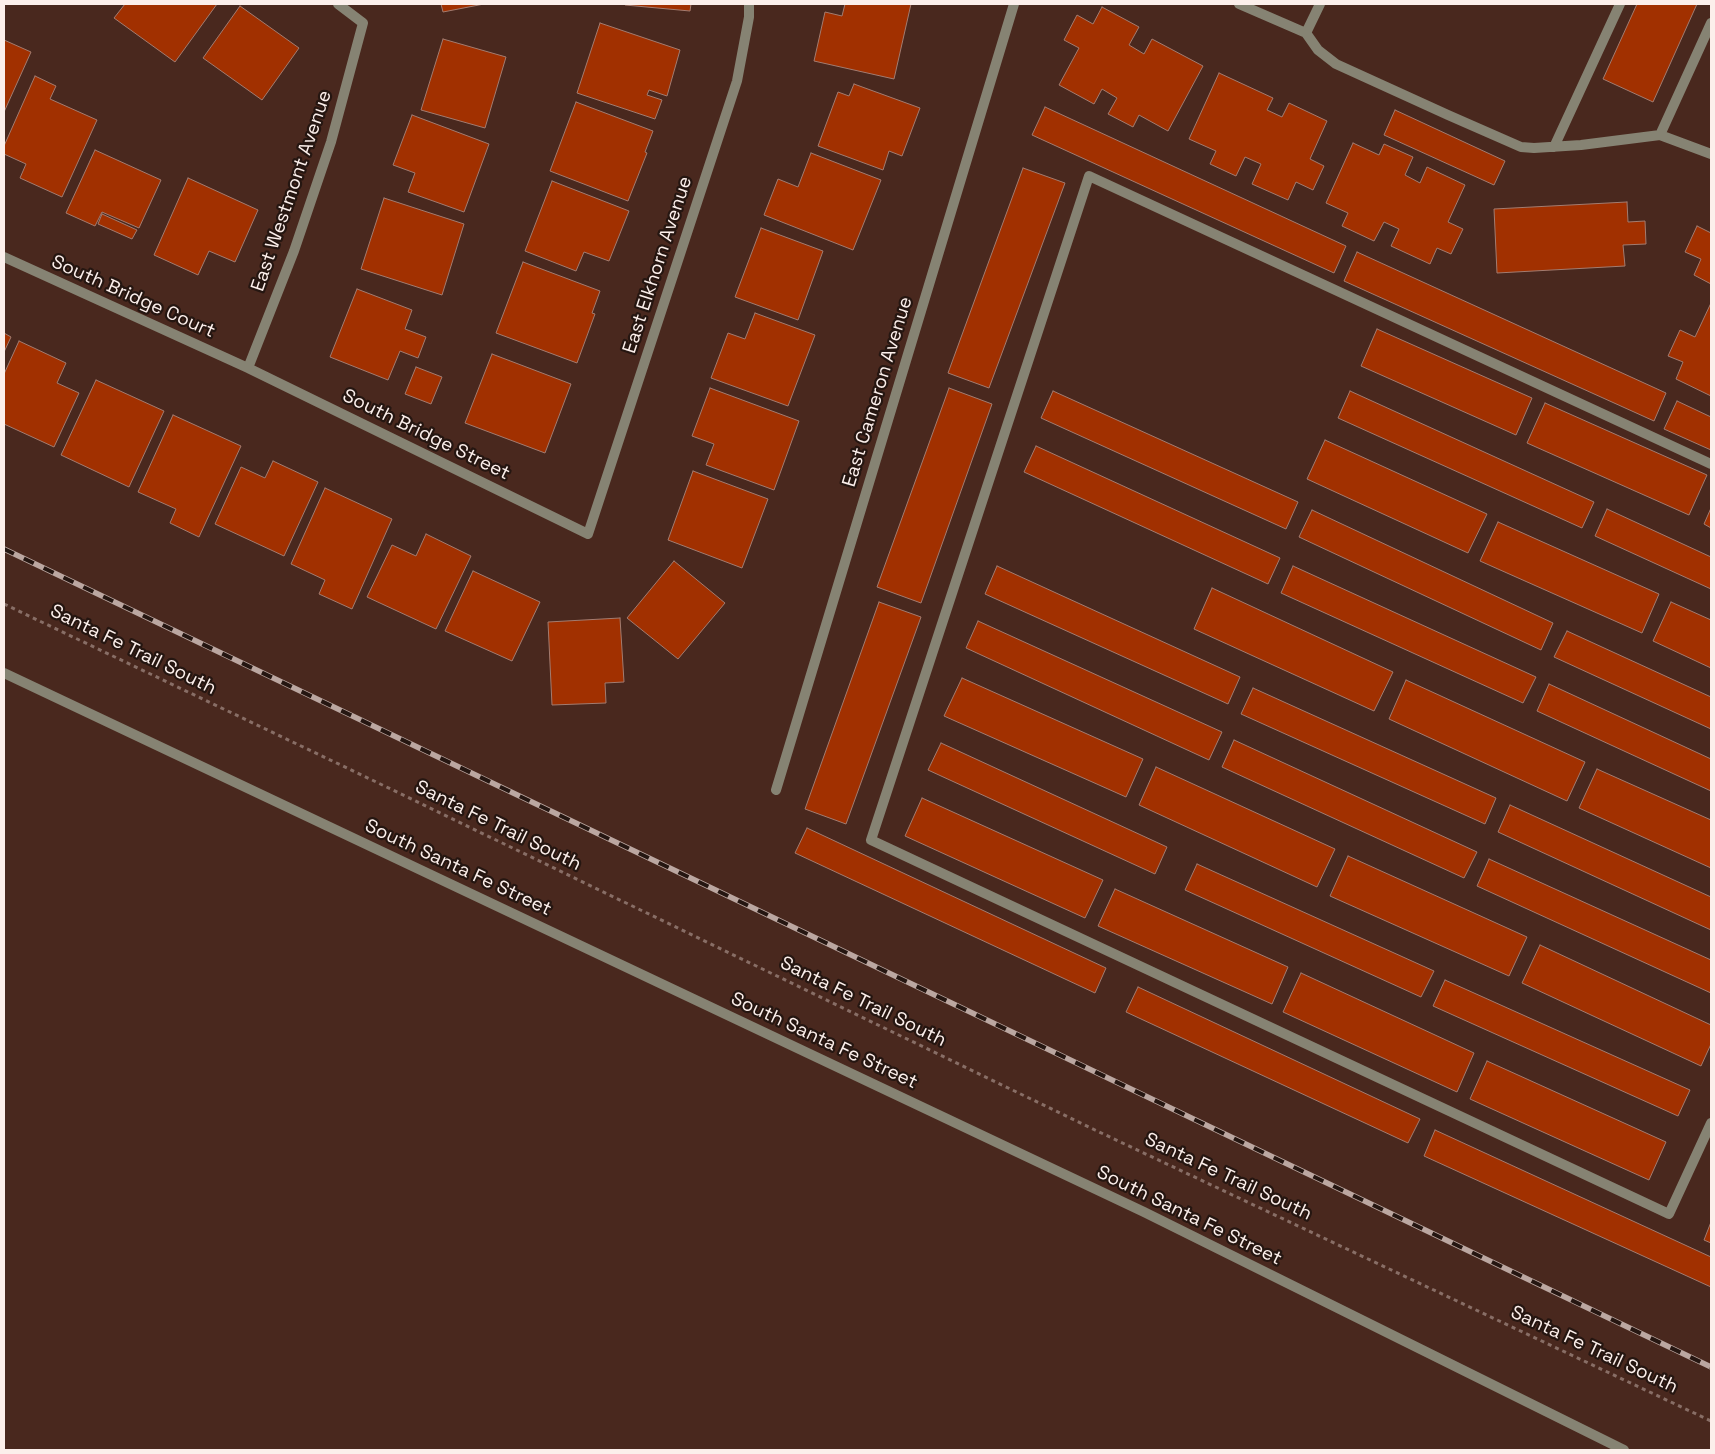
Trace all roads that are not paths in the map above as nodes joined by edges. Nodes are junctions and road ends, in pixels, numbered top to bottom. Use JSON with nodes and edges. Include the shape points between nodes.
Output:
{"nodes":[{"id":1,"x":338,"y":4,"type":"edge"},
{"id":2,"x":749,"y":4,"type":"edge"},
{"id":3,"x":1014,"y":4,"type":"edge"},
{"id":4,"x":1239,"y":4,"type":"edge"},
{"id":5,"x":1320,"y":4,"type":"edge"},
{"id":6,"x":1620,"y":4,"type":"edge"},
{"id":7,"x":1711,"y":22,"type":"edge"},
{"id":8,"x":1306,"y":33,"type":"junction"},
{"id":9,"x":1660,"y":135,"type":"junction"},
{"id":10,"x":1554,"y":147,"type":"junction"},
{"id":11,"x":1711,"y":154,"type":"edge"},
{"id":12,"x":4,"y":258,"type":"edge"},
{"id":13,"x":248,"y":368,"type":"junction"},
{"id":14,"x":1711,"y":464,"type":"edge"},
{"id":15,"x":588,"y":534,"type":"joint"},
{"id":16,"x":4,"y":673,"type":"edge"},
{"id":17,"x":776,"y":790,"type":"dead end"},
{"id":18,"x":1711,"y":1123,"type":"edge"},
{"id":19,"x":1624,"y":1450,"type":"edge"}],
"edges":[{"from":1,"to":13,"type":"street","name":"East Westmont Avenue","via":[[363,23],[331,142],[294,250]]},
{"from":2,"to":15,"type":"street","name":"East Elkhorn Avenue","via":[[737,81]]},
{"from":3,"to":17,"type":"street","name":"East Cameron Avenue"},
{"from":4,"to":8,"type":"street"},
{"from":5,"to":8,"type":"street"},
{"from":6,"to":10,"type":"street"},
{"from":7,"to":9,"type":"street"},
{"from":8,"to":10,"type":"street","via":[[1318,50],[1336,64],[1439,112],[1522,147]]},
{"from":9,"to":10,"type":"street"},
{"from":9,"to":11,"type":"street"},
{"from":12,"to":13,"type":"street","name":"South Bridge Court"},
{"from":13,"to":15,"type":"street","name":"South Bridge Street"},
{"from":14,"to":18,"type":"street","via":[[1089,176],[871,840],[1669,1214]]},
{"from":16,"to":19,"type":"street","name":"South Santa Fe Street","via":[[1144,1212]]}]}
